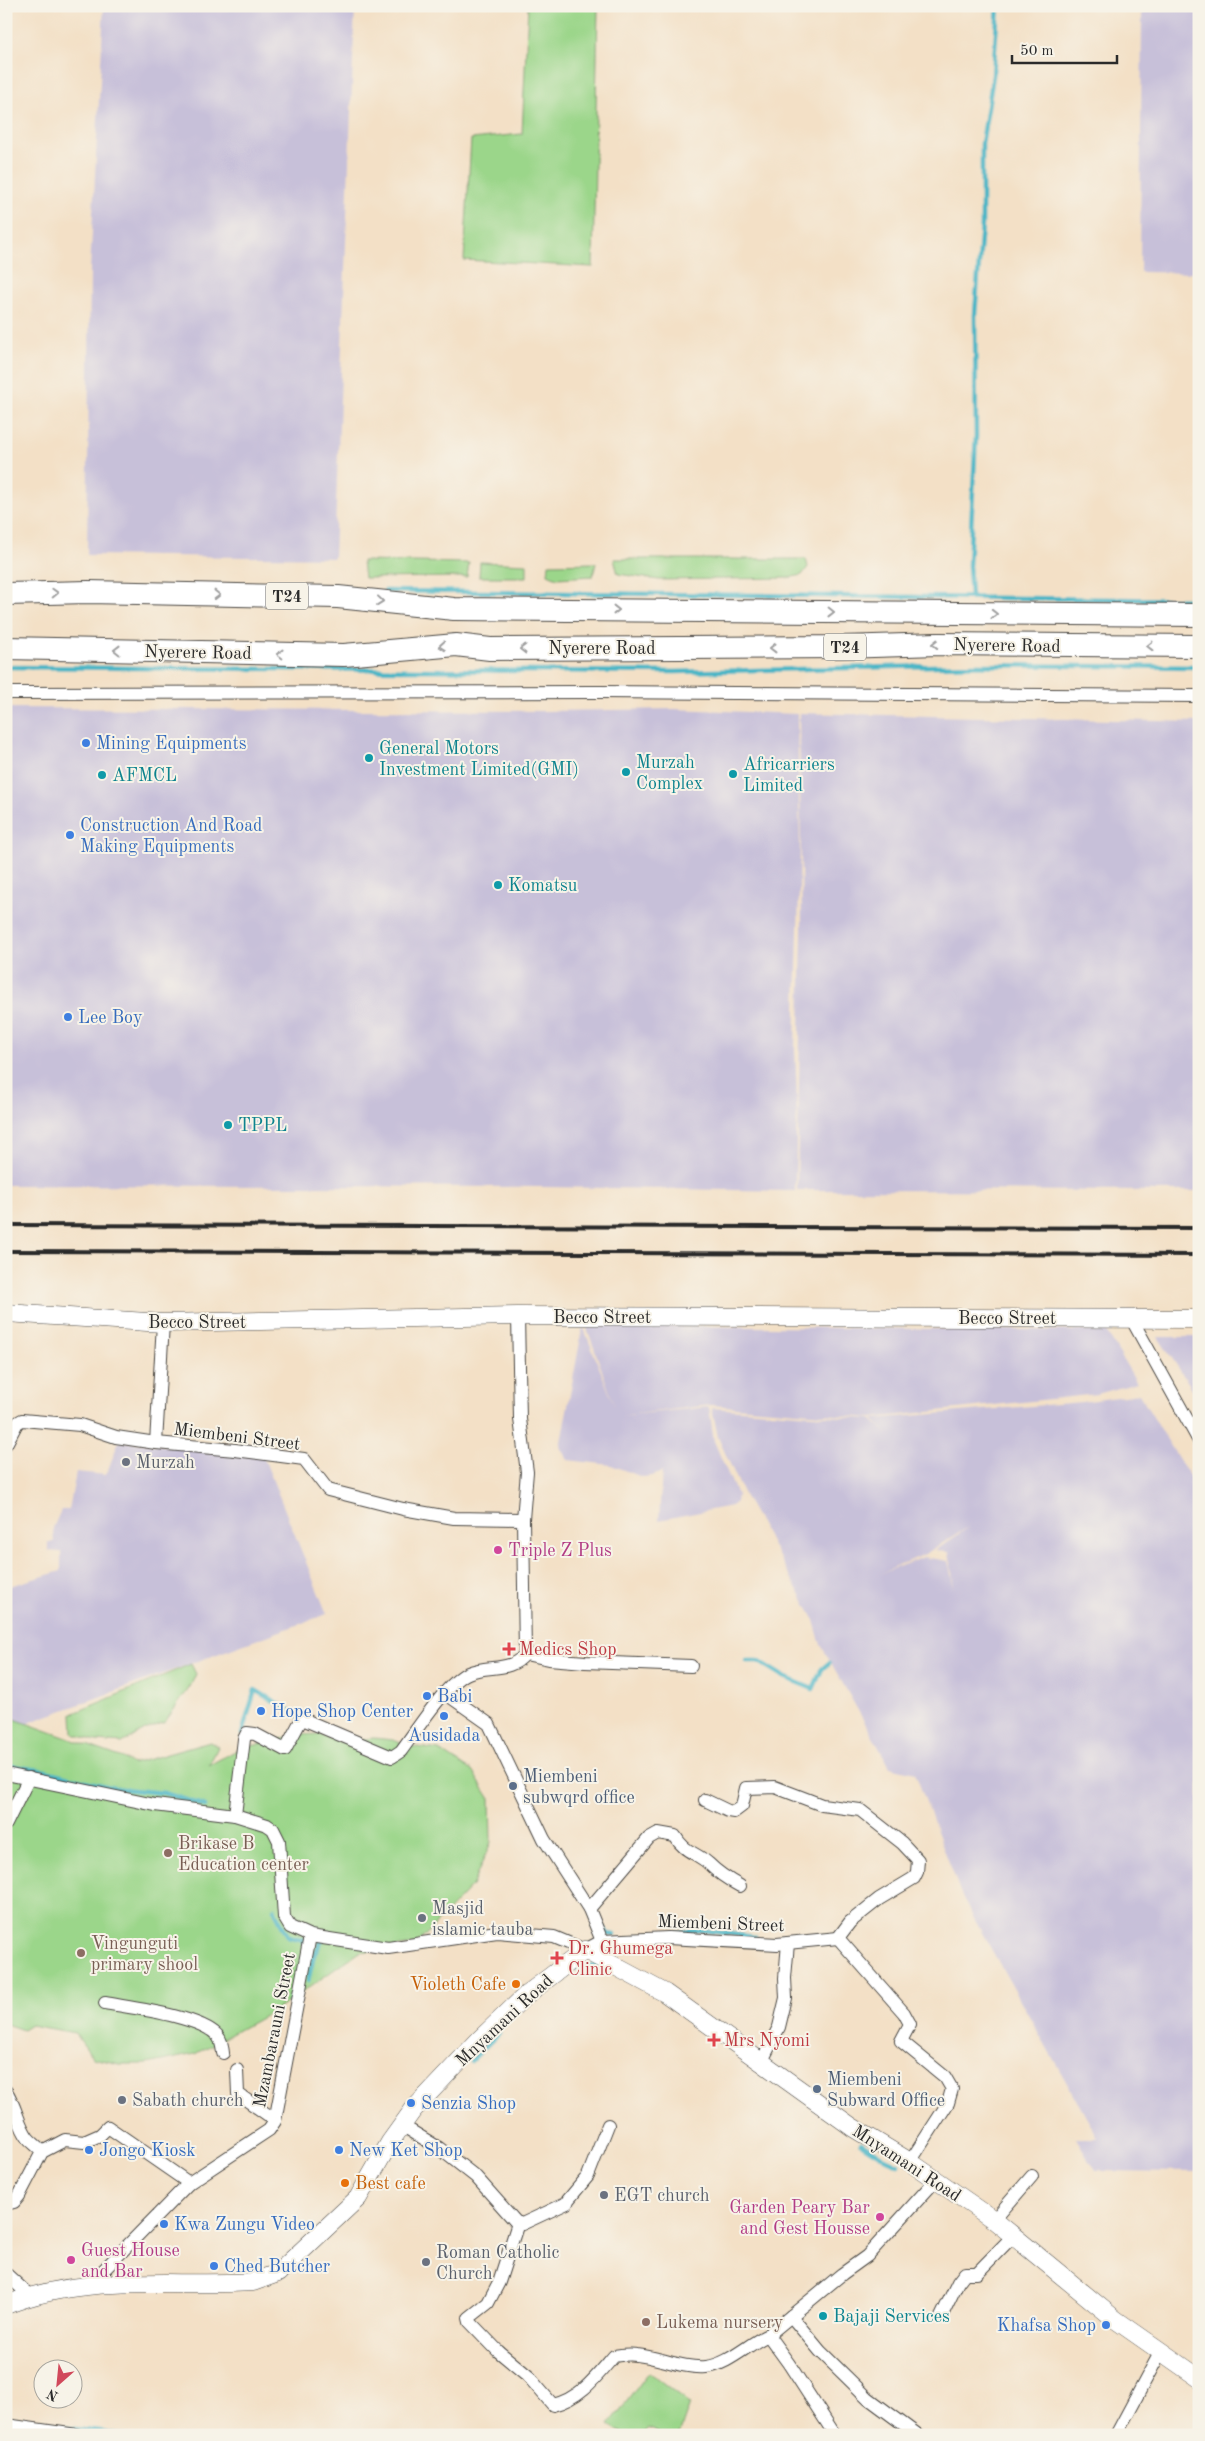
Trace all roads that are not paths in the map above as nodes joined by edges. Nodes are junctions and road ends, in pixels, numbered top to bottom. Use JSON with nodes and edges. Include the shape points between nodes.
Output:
{"nodes":[{"id":1,"x":6,"y":594,"type":"edge"},
{"id":2,"x":1199,"y":615,"type":"edge"},
{"id":3,"x":1199,"y":646,"type":"edge"},
{"id":4,"x":6,"y":648,"type":"edge"},
{"id":5,"x":6,"y":693,"type":"edge"},
{"id":6,"x":1199,"y":696,"type":"edge"},
{"id":7,"x":6,"y":1313,"type":"edge"},
{"id":8,"x":518,"y":1316,"type":"junction"},
{"id":9,"x":1131,"y":1318,"type":"junction"},
{"id":10,"x":1199,"y":1319,"type":"edge"},
{"id":11,"x":163,"y":1324,"type":"junction"},
{"id":12,"x":1199,"y":1441,"type":"edge"},
{"id":13,"x":156,"y":1443,"type":"junction"},
{"id":14,"x":6,"y":1444,"type":"edge"},
{"id":15,"x":523,"y":1520,"type":"junction"},
{"id":16,"x":525,"y":1654,"type":"junction"},
{"id":17,"x":690,"y":1666,"type":"dead end"},
{"id":18,"x":445,"y":1692,"type":"junction"},
{"id":19,"x":6,"y":1774,"type":"edge"},
{"id":20,"x":28,"y":1778,"type":"junction"},
{"id":21,"x":705,"y":1800,"type":"dead end"},
{"id":22,"x":235,"y":1815,"type":"junction"},
{"id":23,"x":6,"y":1824,"type":"edge"},
{"id":24,"x":740,"y":1886,"type":"dead end"},
{"id":25,"x":589,"y":1909,"type":"junction"},
{"id":26,"x":310,"y":1936,"type":"junction"},
{"id":27,"x":838,"y":1938,"type":"junction"},
{"id":28,"x":602,"y":1941,"type":"junction"},
{"id":29,"x":788,"y":1943,"type":"junction"},
{"id":30,"x":585,"y":1950,"type":"junction"},
{"id":31,"x":105,"y":2004,"type":"dead end"},
{"id":32,"x":223,"y":2053,"type":"dead end"},
{"id":33,"x":760,"y":2061,"type":"junction"},
{"id":34,"x":237,"y":2070,"type":"dead end"},
{"id":35,"x":6,"y":2091,"type":"edge"},
{"id":36,"x":275,"y":2120,"type":"junction"},
{"id":37,"x":608,"y":2125,"type":"dead end"},
{"id":38,"x":403,"y":2126,"type":"junction"},
{"id":39,"x":42,"y":2152,"type":"junction"},
{"id":40,"x":910,"y":2162,"type":"junction"},
{"id":41,"x":1032,"y":2176,"type":"dead end"},
{"id":42,"x":935,"y":2181,"type":"junction"},
{"id":43,"x":189,"y":2182,"type":"junction"},
{"id":44,"x":6,"y":2204,"type":"edge"},
{"id":45,"x":994,"y":2220,"type":"junction"},
{"id":46,"x":518,"y":2223,"type":"junction"},
{"id":47,"x":1013,"y":2236,"type":"junction"},
{"id":48,"x":6,"y":2274,"type":"edge"},
{"id":49,"x":89,"y":2285,"type":"junction"},
{"id":50,"x":29,"y":2296,"type":"junction"},
{"id":51,"x":6,"y":2305,"type":"edge"},
{"id":52,"x":791,"y":2316,"type":"junction"},
{"id":53,"x":941,"y":2317,"type":"dead end"},
{"id":54,"x":768,"y":2335,"type":"junction"},
{"id":55,"x":1160,"y":2353,"type":"junction"},
{"id":56,"x":1199,"y":2378,"type":"edge"},
{"id":57,"x":6,"y":2425,"type":"edge"},
{"id":58,"x":78,"y":2435,"type":"edge"},
{"id":59,"x":835,"y":2435,"type":"edge"},
{"id":60,"x":918,"y":2435,"type":"edge"},
{"id":61,"x":1116,"y":2435,"type":"edge"}],
"edges":[{"from":1,"to":2,"type":"highway","name":"Nyerere Road","number":"T24","one_way":true,"via":[[88,592],[338,597],[482,609]]},
{"from":3,"to":4,"type":"highway","name":"Nyerere Road","number":"T24","one_way":true,"via":[[938,644],[490,649],[456,645],[344,655]]},
{"from":5,"to":6,"type":"street","via":[[608,692]]},
{"from":7,"to":11,"type":"street","name":"Becco Street"},
{"from":8,"to":9,"type":"street","name":"Becco Street"},
{"from":8,"to":11,"type":"street","name":"Becco Street"},
{"from":8,"to":15,"type":"street","via":[[520,1419],[527,1472]]},
{"from":9,"to":10,"type":"street","name":"Becco Street"},
{"from":9,"to":12,"type":"street"},
{"from":11,"to":13,"type":"street"},
{"from":13,"to":14,"type":"street","name":"Miembeni Street","via":[[116,1437],[80,1425],[26,1419],[17,1423]]},
{"from":13,"to":15,"type":"street","name":"Miembeni Street","via":[[304,1459],[328,1490],[403,1510],[454,1518]]},
{"from":15,"to":16,"type":"street"},
{"from":16,"to":17,"type":"street","via":[[549,1660]]},
{"from":16,"to":18,"type":"street","via":[[519,1662],[508,1667],[467,1673]]},
{"from":18,"to":22,"type":"street","via":[[401,1751],[392,1757],[304,1720],[285,1750],[247,1733]]},
{"from":18,"to":25,"type":"street","via":[[489,1724],[544,1839]]},
{"from":19,"to":20,"type":"street","name":"Mzambarauni Street"},
{"from":20,"to":22,"type":"street","name":"Mzambarauni Street","via":[[155,1805]]},
{"from":20,"to":23,"type":"street"},
{"from":21,"to":27,"type":"street","via":[[734,1812],[742,1806],[746,1788],[775,1787],[822,1805],[860,1810],[902,1843],[918,1860],[914,1878],[879,1899],[850,1922]]},
{"from":22,"to":26,"type":"street","name":"Mzambarauni Street","via":[[267,1825],[276,1835],[284,1917],[290,1927]]},
{"from":24,"to":25,"type":"street","via":[[681,1846],[675,1836],[658,1833],[649,1838]]},
{"from":25,"to":28,"type":"street"},
{"from":26,"to":30,"type":"street","name":"Mzambarauni Street","via":[[388,1948],[497,1932],[554,1937]]},
{"from":26,"to":36,"type":"street","name":"Mzambarauni Street"},
{"from":27,"to":29,"type":"street","name":"Miembeni Street"},
{"from":27,"to":40,"type":"street","via":[[904,2013],[910,2024],[901,2040],[940,2071],[952,2088],[948,2102]]},
{"from":28,"to":29,"type":"street","name":"Miembeni Street","via":[[668,1938]]},
{"from":28,"to":30,"type":"street","name":"Miembeni Street"},
{"from":29,"to":33,"type":"street","via":[[786,1998],[779,2027]]},
{"from":30,"to":33,"type":"street","name":"Mnyamani Road","via":[[664,1993]]},
{"from":30,"to":38,"type":"street","name":"Mnyamani Road","via":[[526,1995],[480,2038],[413,2110]]},
{"from":31,"to":32,"type":"street","via":[[170,2015],[197,2024],[216,2034],[222,2043]]},
{"from":33,"to":40,"type":"street","name":"Mnyamani Road","via":[[852,2127]]},
{"from":34,"to":36,"type":"street","via":[[238,2094]]},
{"from":35,"to":39,"type":"street","via":[[15,2104],[28,2138]]},
{"from":36,"to":43,"type":"street","name":"Mzambarauni Street","via":[[269,2130]]},
{"from":37,"to":46,"type":"street","via":[[588,2176],[567,2203],[529,2222]]},
{"from":38,"to":46,"type":"street","via":[[439,2148],[476,2177]]},
{"from":38,"to":49,"type":"street","name":"Mnyamani Road","via":[[390,2142],[358,2198],[278,2273],[253,2282]]},
{"from":39,"to":43,"type":"street","via":[[65,2140],[84,2142],[100,2135],[108,2127]]},
{"from":39,"to":44,"type":"street","via":[[19,2196]]},
{"from":40,"to":42,"type":"street","name":"Mnyamani Road"},
{"from":41,"to":45,"type":"street"},
{"from":42,"to":45,"type":"street","name":"Mnyamani Road"},
{"from":42,"to":52,"type":"street","via":[[867,2256]]},
{"from":43,"to":49,"type":"street","name":"Mzambarauni Street"},
{"from":45,"to":47,"type":"street","name":"Mnyamani Road"},
{"from":46,"to":54,"type":"street","via":[[500,2282],[488,2303],[469,2318],[553,2404],[577,2396],[614,2356],[636,2354],[706,2367],[721,2363]]},
{"from":47,"to":53,"type":"street","via":[[977,2273],[965,2273]]},
{"from":47,"to":55,"type":"street","name":"Mnyamani Road"},
{"from":48,"to":50,"type":"street"},
{"from":49,"to":50,"type":"street","name":"Mnyamani Road"},
{"from":50,"to":51,"type":"street","name":"Mnyamani Road"},
{"from":52,"to":54,"type":"street"},
{"from":52,"to":60,"type":"street","via":[[820,2351],[868,2398]]},
{"from":54,"to":59,"type":"street"},
{"from":55,"to":56,"type":"street","name":"Mnyamani Road"},
{"from":55,"to":61,"type":"street"},
{"from":57,"to":58,"type":"street"}]}
